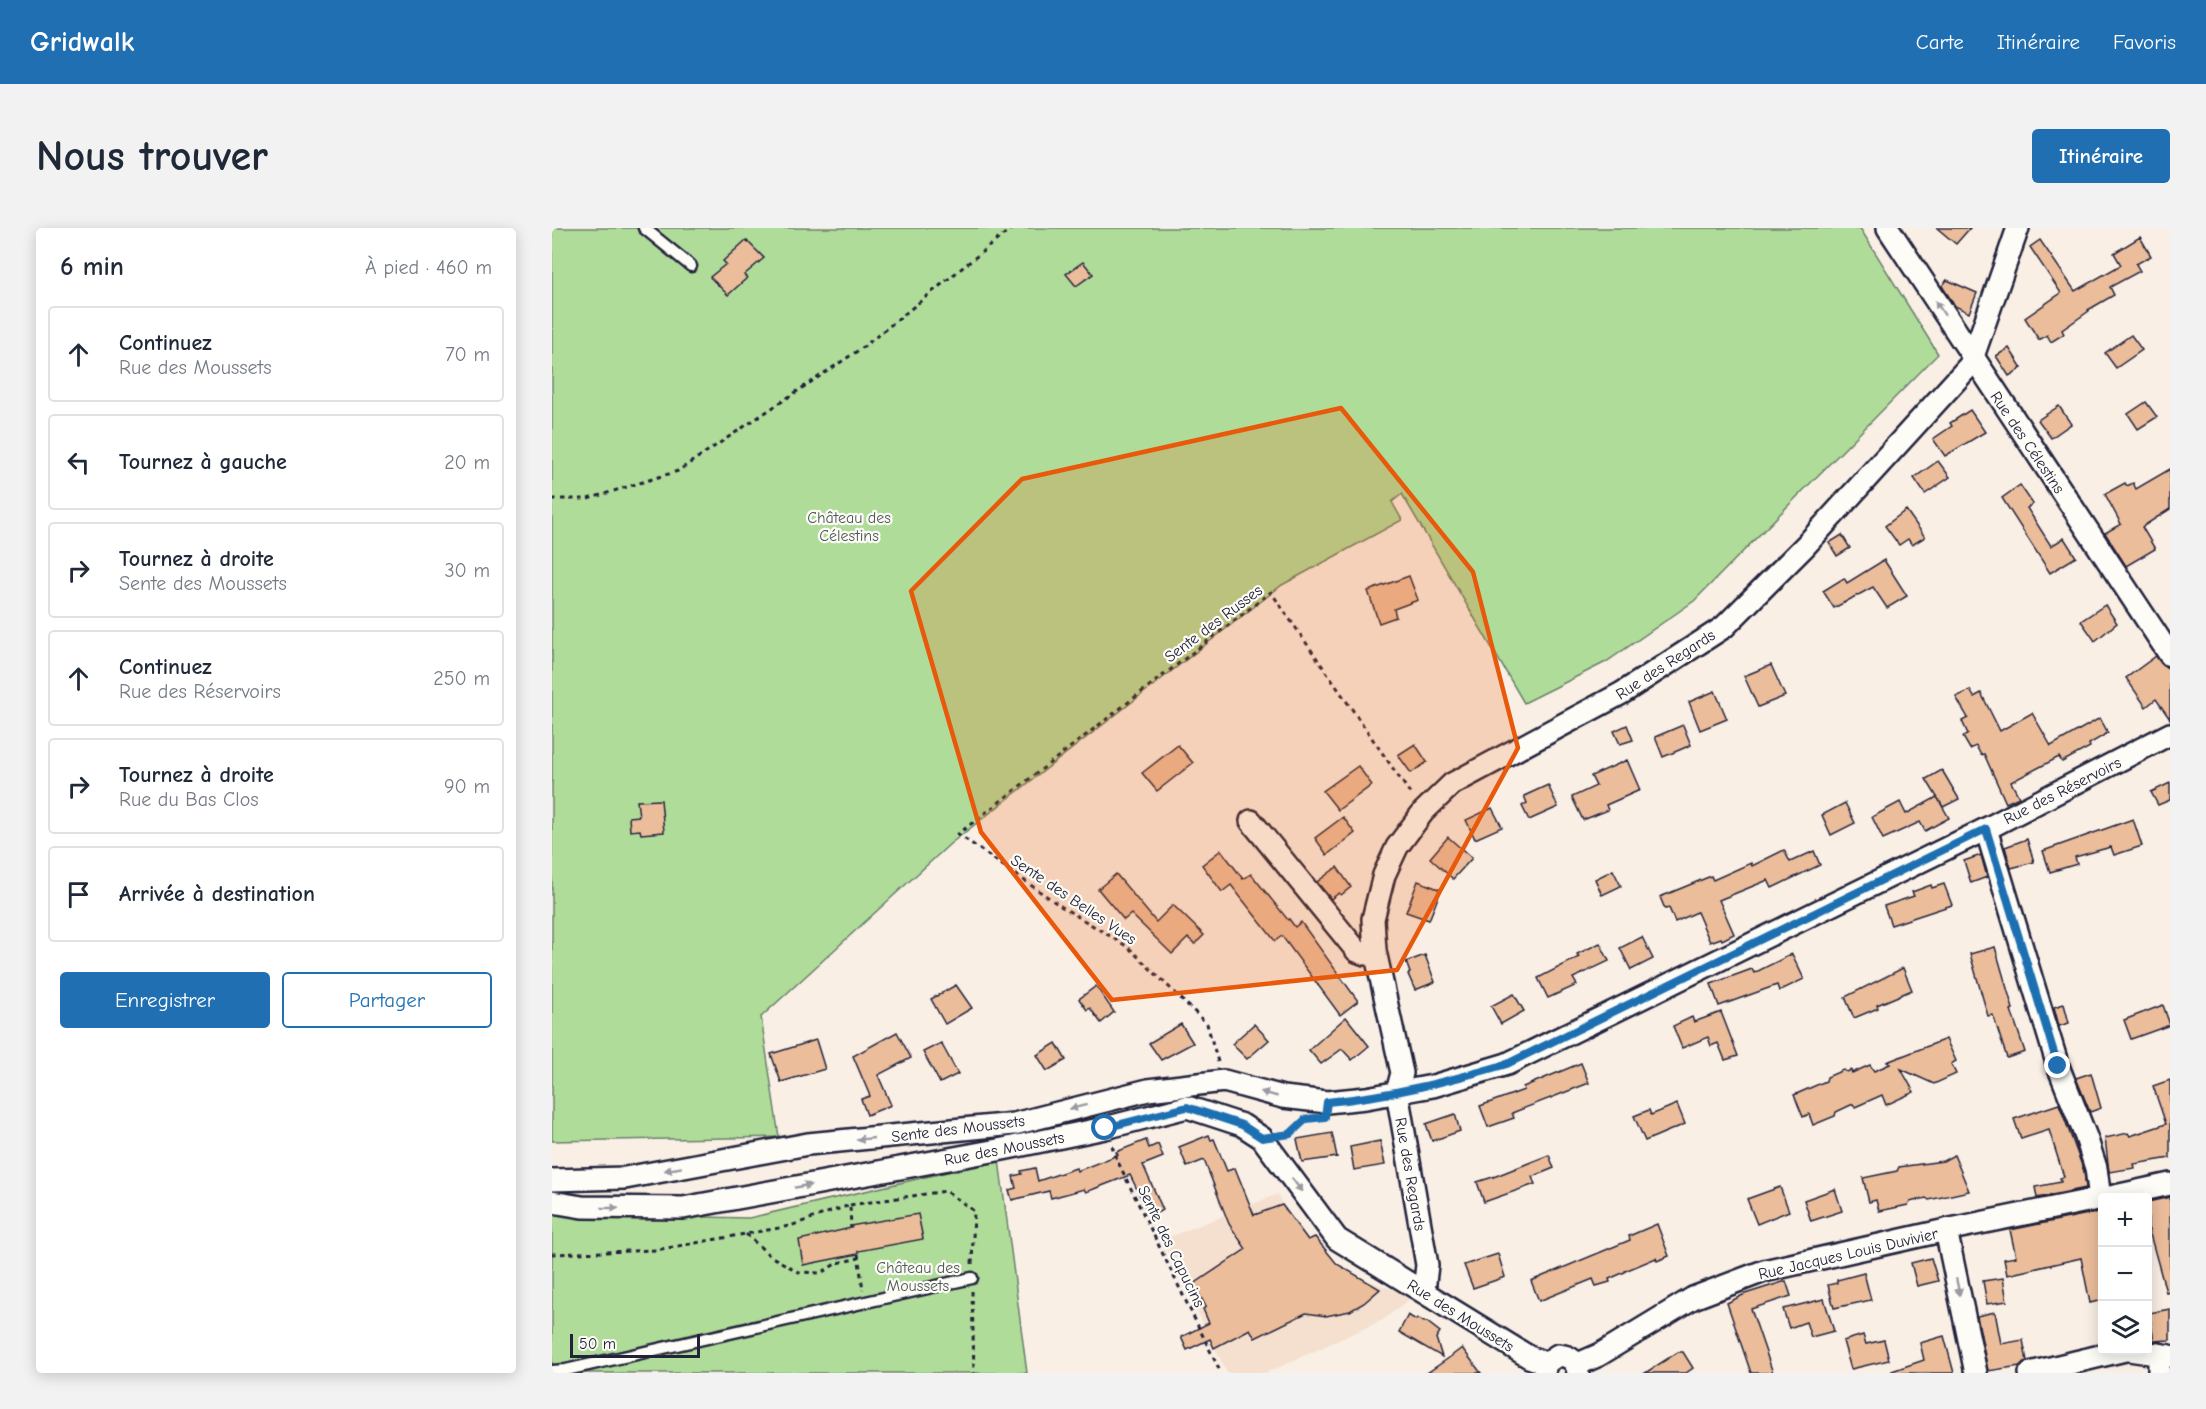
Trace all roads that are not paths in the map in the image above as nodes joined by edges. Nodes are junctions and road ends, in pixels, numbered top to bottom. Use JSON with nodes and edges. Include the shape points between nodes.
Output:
{"nodes":[{"id":1,"x":644,"y":228,"type":"edge"},
{"id":2,"x":1888,"y":228,"type":"edge"},
{"id":3,"x":2018,"y":228,"type":"edge"},
{"id":4,"x":691,"y":266,"type":"dead end"},
{"id":5,"x":1972,"y":357,"type":"junction"},
{"id":6,"x":2170,"y":655,"type":"edge"},
{"id":7,"x":2170,"y":734,"type":"edge"},
{"id":8,"x":1251,"y":821,"type":"dead end"},
{"id":9,"x":1986,"y":829,"type":"junction"},
{"id":10,"x":1375,"y":951,"type":"junction"},
{"id":11,"x":1397,"y":1092,"type":"junction"},
{"id":12,"x":552,"y":1180,"type":"edge"},
{"id":13,"x":2170,"y":1184,"type":"edge"},
{"id":14,"x":2102,"y":1193,"type":"edge"},
{"id":15,"x":2127,"y":1193,"type":"edge"},
{"id":16,"x":2098,"y":1199,"type":"edge"},
{"id":17,"x":552,"y":1202,"type":"edge"},
{"id":18,"x":1946,"y":1230,"type":"junction"},
{"id":19,"x":972,"y":1278,"type":"road end"},
{"id":20,"x":1424,"y":1291,"type":"junction"},
{"id":21,"x":2106,"y":1355,"type":"edge"},
{"id":22,"x":2143,"y":1355,"type":"edge"},
{"id":23,"x":2163,"y":1361,"type":"edge"},
{"id":24,"x":1545,"y":1368,"type":"edge"},
{"id":25,"x":1577,"y":1369,"type":"edge"},
{"id":26,"x":552,"y":1371,"type":"edge"},
{"id":27,"x":1976,"y":1373,"type":"edge"},
{"id":28,"x":2030,"y":1373,"type":"edge"}],
"edges":[{"from":1,"to":4,"type":"lane"},
{"from":5,"to":2,"type":"street","name":"Rue des Célestins","one_way":true},
{"from":3,"to":5,"type":"street","name":"Rue des Regards"},
{"from":5,"to":6,"type":"street","name":"Rue des Célestins"},
{"from":5,"to":10,"type":"street","name":"Rue des Regards","via":[[1970,365],[1805,546],[1724,627],[1622,693],[1452,784],[1423,812],[1397,847],[1384,875],[1373,919]]},
{"from":7,"to":9,"type":"street","name":"Rue des Réservoirs"},
{"from":8,"to":10,"type":"street","via":[[1357,951]]},
{"from":9,"to":11,"type":"street","name":"Rue des Réservoirs","via":[[1507,1064],[1433,1086]]},
{"from":9,"to":14,"type":"street","via":[[2058,1066],[2086,1137]]},
{"from":10,"to":11,"type":"street","name":"Rue des Regards","via":[[1401,1073]]},
{"from":11,"to":12,"type":"street","name":"Sente des Moussets","one_way":true,"via":[[1327,1102],[1282,1097],[1224,1081],[1148,1090],[1014,1124],[808,1144],[625,1178]]},
{"from":11,"to":20,"type":"street","name":"Rue des Regards","via":[[1427,1265]]},
{"from":13,"to":15,"type":"street","name":"Rue Jacques Louis Duvivier"},
{"from":16,"to":18,"type":"street","name":"Rue Jacques Louis Duvivier"},
{"from":17,"to":20,"type":"street","name":"Rue des Moussets","one_way":true,"via":[[582,1207],[682,1208],[1003,1149],[1187,1107],[1242,1125],[1262,1138],[1337,1239]]},
{"from":18,"to":25,"type":"street","name":"Rue Jacques Louis Duvivier","via":[[1764,1271],[1693,1298]]},
{"from":18,"to":27,"type":"street","one_way":true},
{"from":19,"to":26,"type":"lane"},
{"from":20,"to":24,"type":"street","name":"Rue des Moussets"},
{"from":21,"to":28,"type":"street"},
{"from":22,"to":23,"type":"street"},
{"from":24,"to":25,"type":"street","via":[[1558,1355],[1566,1355]]}]}
